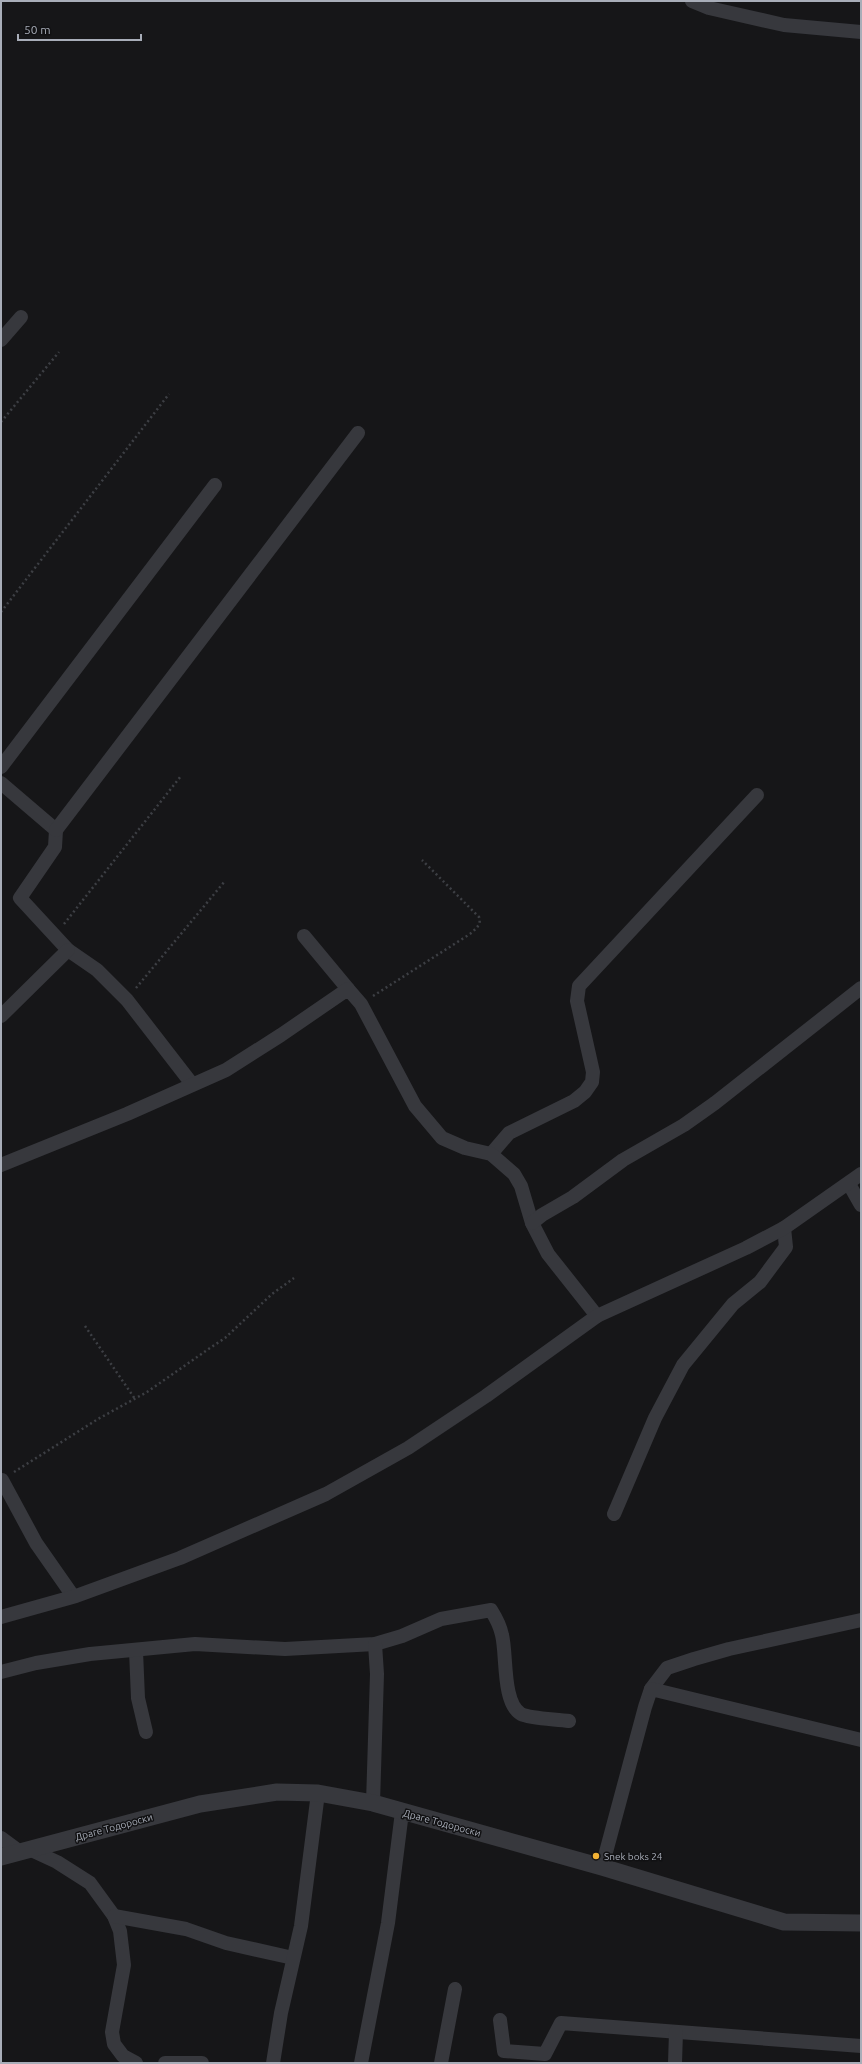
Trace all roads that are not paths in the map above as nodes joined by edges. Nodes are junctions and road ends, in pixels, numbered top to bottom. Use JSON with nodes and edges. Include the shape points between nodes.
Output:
{"nodes":[{"id":1,"x":692,"y":1,"type":"edge"},
{"id":2,"x":861,"y":32,"type":"edge"},
{"id":3,"x":21,"y":317,"type":"dead end"},
{"id":4,"x":1,"y":340,"type":"edge"},
{"id":5,"x":358,"y":433,"type":"dead end"},
{"id":6,"x":215,"y":485,"type":"dead end"},
{"id":7,"x":1,"y":767,"type":"edge"},
{"id":8,"x":2,"y":787,"type":"edge"},
{"id":9,"x":757,"y":796,"type":"dead end"},
{"id":10,"x":56,"y":830,"type":"junction"},
{"id":11,"x":304,"y":936,"type":"dead end"},
{"id":12,"x":68,"y":950,"type":"junction"},
{"id":13,"x":861,"y":988,"type":"edge"},
{"id":14,"x":348,"y":989,"type":"junction"},
{"id":15,"x":1,"y":1016,"type":"edge"},
{"id":16,"x":192,"y":1084,"type":"junction"},
{"id":17,"x":491,"y":1154,"type":"junction"},
{"id":18,"x":1,"y":1165,"type":"edge"},
{"id":19,"x":861,"y":1174,"type":"edge"},
{"id":20,"x":849,"y":1184,"type":"junction"},
{"id":21,"x":861,"y":1205,"type":"edge"},
{"id":22,"x":532,"y":1223,"type":"junction"},
{"id":23,"x":784,"y":1228,"type":"junction"},
{"id":24,"x":597,"y":1316,"type":"junction"},
{"id":25,"x":2,"y":1480,"type":"edge"},
{"id":26,"x":614,"y":1514,"type":"dead end"},
{"id":27,"x":73,"y":1596,"type":"junction"},
{"id":28,"x":1,"y":1617,"type":"edge"},
{"id":29,"x":861,"y":1620,"type":"edge"},
{"id":30,"x":375,"y":1644,"type":"junction"},
{"id":31,"x":136,"y":1651,"type":"junction"},
{"id":32,"x":1,"y":1672,"type":"edge"},
{"id":33,"x":651,"y":1689,"type":"junction"},
{"id":34,"x":570,"y":1721,"type":"dead end"},
{"id":35,"x":146,"y":1732,"type":"dead end"},
{"id":36,"x":861,"y":1740,"type":"edge"},
{"id":37,"x":318,"y":1793,"type":"junction"},
{"id":38,"x":373,"y":1803,"type":"junction"},
{"id":39,"x":402,"y":1812,"type":"junction"},
{"id":40,"x":1,"y":1838,"type":"edge"},
{"id":41,"x":24,"y":1850,"type":"junction"},
{"id":42,"x":1,"y":1857,"type":"edge"},
{"id":43,"x":602,"y":1867,"type":"junction"},
{"id":44,"x":114,"y":1916,"type":"junction"},
{"id":45,"x":861,"y":1923,"type":"edge"},
{"id":46,"x":293,"y":1958,"type":"junction"},
{"id":47,"x":455,"y":1989,"type":"dead end"},
{"id":48,"x":500,"y":2020,"type":"dead end"},
{"id":49,"x":676,"y":2032,"type":"junction"},
{"id":50,"x":861,"y":2046,"type":"edge"},
{"id":51,"x":136,"y":2063,"type":"edge"},
{"id":52,"x":165,"y":2063,"type":"edge"},
{"id":53,"x":202,"y":2063,"type":"edge"},
{"id":54,"x":273,"y":2063,"type":"edge"},
{"id":55,"x":361,"y":2063,"type":"edge"},
{"id":56,"x":441,"y":2063,"type":"edge"},
{"id":57,"x":675,"y":2063,"type":"edge"}],
"edges":[{"from":1,"to":2,"type":"street","via":[[709,8],[784,25]]},
{"from":3,"to":4,"type":"street"},
{"from":5,"to":10,"type":"street"},
{"from":6,"to":7,"type":"street"},
{"from":8,"to":10,"type":"street"},
{"from":9,"to":17,"type":"street","via":[[579,986],[577,1001],[593,1072],[592,1082],[585,1092],[574,1101],[509,1132]]},
{"from":10,"to":12,"type":"street","via":[[55,847],[20,898]]},
{"from":11,"to":14,"type":"street"},
{"from":12,"to":15,"type":"street"},
{"from":12,"to":16,"type":"street","via":[[97,970],[127,1000]]},
{"from":13,"to":22,"type":"street","via":[[715,1103],[684,1125],[623,1160]]},
{"from":14,"to":16,"type":"street","via":[[226,1070]]},
{"from":14,"to":17,"type":"street","via":[[361,1004],[415,1106],[429,1123],[442,1138],[465,1148]]},
{"from":16,"to":18,"type":"street","via":[[128,1114]]},
{"from":17,"to":22,"type":"street","via":[[514,1174],[521,1186]]},
{"from":19,"to":20,"type":"street"},
{"from":20,"to":21,"type":"street"},
{"from":20,"to":23,"type":"street"},
{"from":22,"to":24,"type":"street","via":[[548,1254]]},
{"from":23,"to":24,"type":"street"},
{"from":23,"to":26,"type":"street","via":[[786,1247],[760,1282],[734,1304],[683,1365],[655,1418]]},
{"from":24,"to":27,"type":"street","via":[[486,1396],[408,1448],[326,1494],[180,1558]]},
{"from":25,"to":27,"type":"street","via":[[36,1543]]},
{"from":27,"to":28,"type":"street"},
{"from":29,"to":33,"type":"street","via":[[694,1659],[667,1668]]},
{"from":30,"to":31,"type":"street","via":[[285,1649],[195,1644]]},
{"from":30,"to":34,"type":"street","via":[[402,1636],[441,1619],[490,1610],[497,1619],[503,1636],[507,1683],[516,1709],[525,1715]]},
{"from":30,"to":38,"type":"street","via":[[377,1674]]},
{"from":31,"to":32,"type":"street","via":[[90,1654]]},
{"from":31,"to":35,"type":"street","via":[[138,1692]]},
{"from":33,"to":36,"type":"street"},
{"from":33,"to":43,"type":"street"},
{"from":37,"to":38,"type":"street","name":"Драге Тодороски"},
{"from":37,"to":41,"type":"street","name":"Драге Тодороски","via":[[277,1792],[200,1804]]},
{"from":37,"to":46,"type":"street","via":[[301,1926]]},
{"from":38,"to":39,"type":"street","name":"Драге Тодороски"},
{"from":39,"to":43,"type":"street","name":"Драге Тодороски"},
{"from":39,"to":55,"type":"street","via":[[388,1922]]},
{"from":40,"to":41,"type":"street"},
{"from":41,"to":42,"type":"street","name":"Драге Тодороски"},
{"from":41,"to":44,"type":"street","via":[[57,1862],[90,1883]]},
{"from":43,"to":45,"type":"street","name":"Драге Тодороски","via":[[784,1922]]},
{"from":44,"to":46,"type":"street","via":[[186,1929],[226,1943]]},
{"from":44,"to":51,"type":"street","via":[[120,1931],[124,1965],[112,2032],[114,2044],[123,2056]]},
{"from":46,"to":54,"type":"street"},
{"from":47,"to":56,"type":"street"},
{"from":48,"to":49,"type":"street","via":[[504,2051],[545,2054],[561,2023]]},
{"from":49,"to":50,"type":"street"},
{"from":49,"to":57,"type":"street"},
{"from":52,"to":53,"type":"street"}]}
